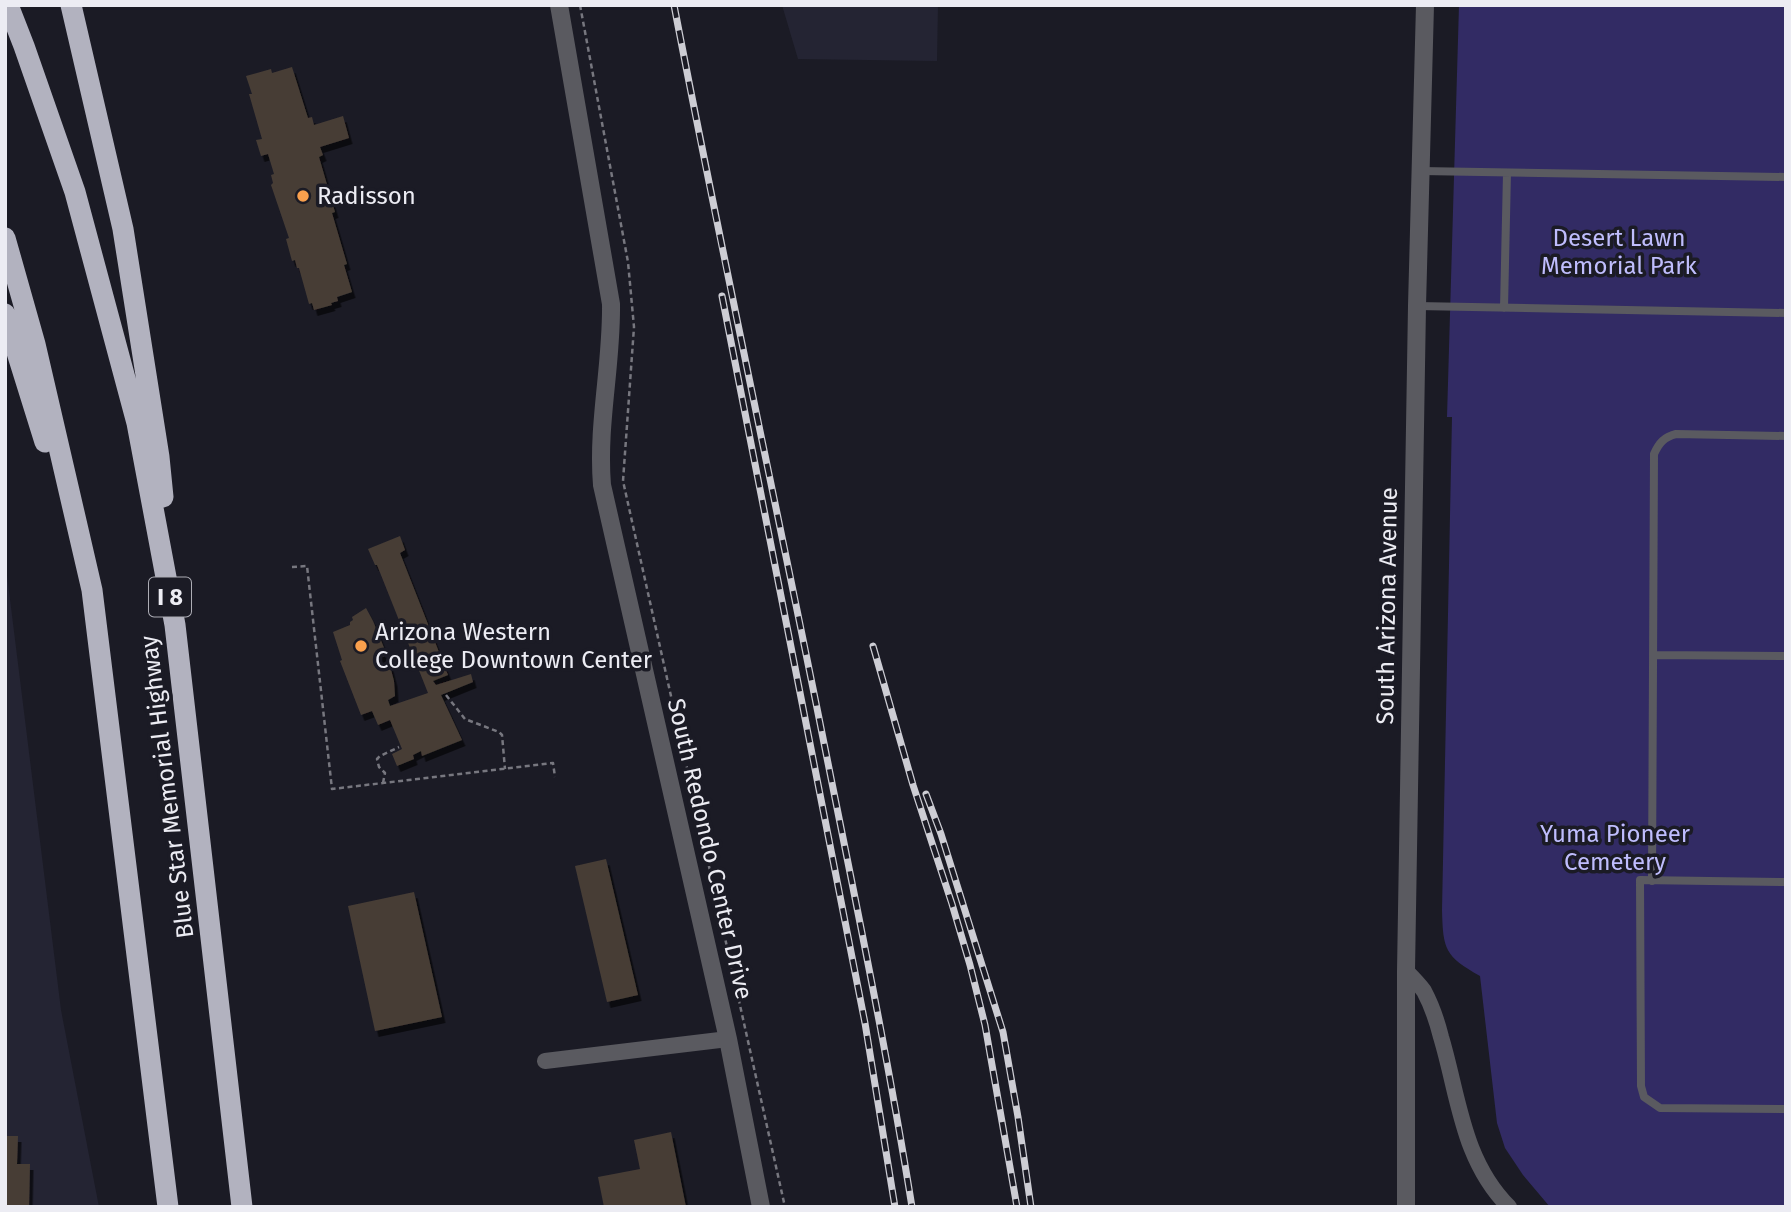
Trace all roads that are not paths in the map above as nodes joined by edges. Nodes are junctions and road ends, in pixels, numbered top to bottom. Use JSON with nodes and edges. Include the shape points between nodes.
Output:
{"nodes":[{"id":1,"x":8,"y":5,"type":"edge"},
{"id":2,"x":71,"y":5,"type":"edge"},
{"id":3,"x":559,"y":5,"type":"edge"},
{"id":4,"x":1425,"y":5,"type":"edge"},
{"id":5,"x":1421,"y":171,"type":"junction"},
{"id":6,"x":1507,"y":173,"type":"junction"},
{"id":7,"x":1786,"y":177,"type":"edge"},
{"id":8,"x":5,"y":238,"type":"edge"},
{"id":9,"x":1417,"y":306,"type":"junction"},
{"id":10,"x":1504,"y":308,"type":"junction"},
{"id":11,"x":1786,"y":313,"type":"edge"},
{"id":12,"x":5,"y":314,"type":"edge"},
{"id":13,"x":1786,"y":436,"type":"edge"},
{"id":14,"x":92,"y":590,"type":"junction"},
{"id":15,"x":175,"y":625,"type":"junction"},
{"id":16,"x":1653,"y":655,"type":"junction"},
{"id":17,"x":1786,"y":656,"type":"edge"},
{"id":18,"x":1651,"y":881,"type":"junction"},
{"id":19,"x":1786,"y":883,"type":"edge"},
{"id":20,"x":1406,"y":971,"type":"junction"},
{"id":21,"x":727,"y":1039,"type":"junction"},
{"id":22,"x":545,"y":1061,"type":"dead end"},
{"id":23,"x":1786,"y":1109,"type":"edge"},
{"id":24,"x":167,"y":1207,"type":"edge"},
{"id":25,"x":242,"y":1207,"type":"edge"},
{"id":26,"x":761,"y":1207,"type":"edge"},
{"id":27,"x":1406,"y":1207,"type":"edge"},
{"id":28,"x":1509,"y":1207,"type":"edge"}],
"edges":[{"from":1,"to":15,"type":"highway","name":"Blue Star Memorial Highway","number":"I 8","via":[[75,192],[137,423]]},
{"from":2,"to":15,"type":"highway","via":[[123,229],[159,457]]},
{"from":3,"to":21,"type":"street","name":"South Redondo Center Drive","via":[[611,304],[602,485]]},
{"from":4,"to":5,"type":"street","name":"South Arizona Avenue"},
{"from":5,"to":6,"type":"lane"},
{"from":5,"to":9,"type":"street","name":"South Arizona Avenue"},
{"from":6,"to":7,"type":"lane"},
{"from":6,"to":10,"type":"lane"},
{"from":8,"to":14,"type":"highway","via":[[35,344]]},
{"from":9,"to":10,"type":"lane"},
{"from":9,"to":20,"type":"street","name":"South Arizona Avenue"},
{"from":10,"to":11,"type":"lane"},
{"from":12,"to":14,"type":"highway"},
{"from":13,"to":16,"type":"lane","via":[[1676,434],[1658,446],[1654,454]]},
{"from":14,"to":24,"type":"highway"},
{"from":15,"to":25,"type":"highway","name":"Blue Star Memorial Highway","number":"I 8"},
{"from":16,"to":17,"type":"lane"},
{"from":16,"to":18,"type":"lane"},
{"from":18,"to":19,"type":"lane"},
{"from":18,"to":23,"type":"lane","via":[[1640,880],[1644,1097],[1660,1108]]},
{"from":20,"to":27,"type":"street","name":"South Arizona Avenue"},
{"from":20,"to":28,"type":"street","via":[[1433,1008],[1463,1128],[1481,1170]]},
{"from":21,"to":22,"type":"street"},
{"from":21,"to":26,"type":"street","name":"South Redondo Center Drive"}]}
